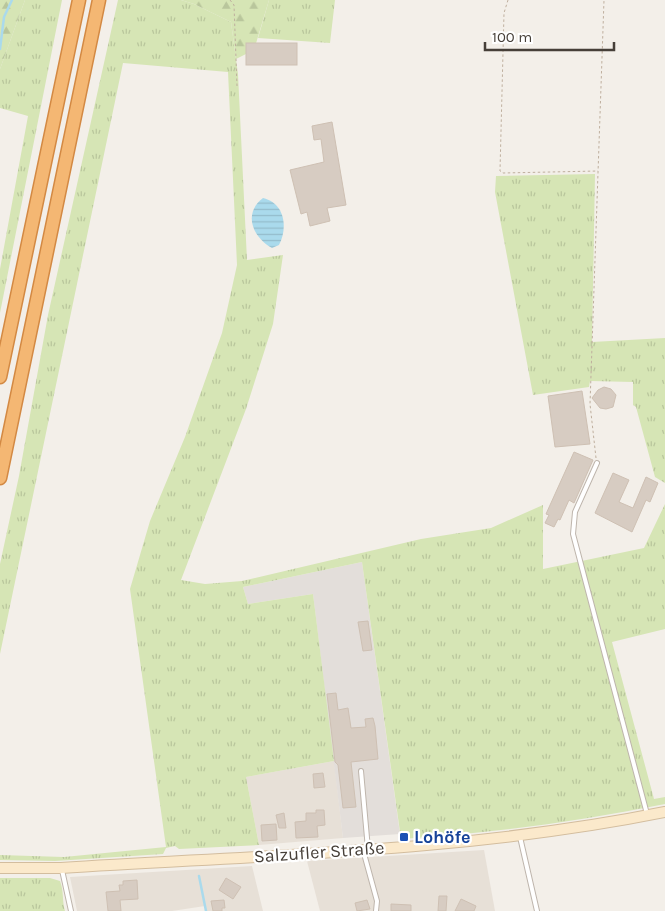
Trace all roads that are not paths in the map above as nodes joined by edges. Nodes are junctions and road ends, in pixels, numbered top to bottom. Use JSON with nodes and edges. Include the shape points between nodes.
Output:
{"nodes":[{"id":1,"x":79,"y":0,"type":"edge"},
{"id":2,"x":99,"y":0,"type":"edge"},
{"id":3,"x":0,"y":377,"type":"edge"},
{"id":4,"x":597,"y":463,"type":"road end"},
{"id":5,"x":0,"y":478,"type":"edge"},
{"id":6,"x":361,"y":771,"type":"dead end"},
{"id":7,"x":665,"y":812,"type":"edge"},
{"id":8,"x":648,"y":816,"type":"junction"},
{"id":9,"x":520,"y":837,"type":"junction"},
{"id":10,"x":365,"y":849,"type":"junction"},
{"id":11,"x":0,"y":868,"type":"edge"},
{"id":12,"x":61,"y":868,"type":"junction"},
{"id":13,"x":71,"y":911,"type":"edge"},
{"id":14,"x":376,"y":911,"type":"edge"},
{"id":15,"x":537,"y":911,"type":"edge"}],
"edges":[{"from":1,"to":3,"type":"highway"},
{"from":2,"to":5,"type":"highway"},
{"from":4,"to":8,"type":"lane","via":[[574,512],[573,534]]},
{"from":6,"to":10,"type":"lane"},
{"from":7,"to":8,"type":"main road","name":"Salzufler Straße"},
{"from":8,"to":9,"type":"main road","name":"Salzufler Straße"},
{"from":9,"to":10,"type":"main road","name":"Salzufler Straße"},
{"from":9,"to":15,"type":"lane"},
{"from":10,"to":12,"type":"main road","name":"Salzufler Straße"},
{"from":10,"to":14,"type":"lane","via":[[377,901]]},
{"from":11,"to":12,"type":"main road","name":"Salzufler Straße"},
{"from":12,"to":13,"type":"lane"}]}
